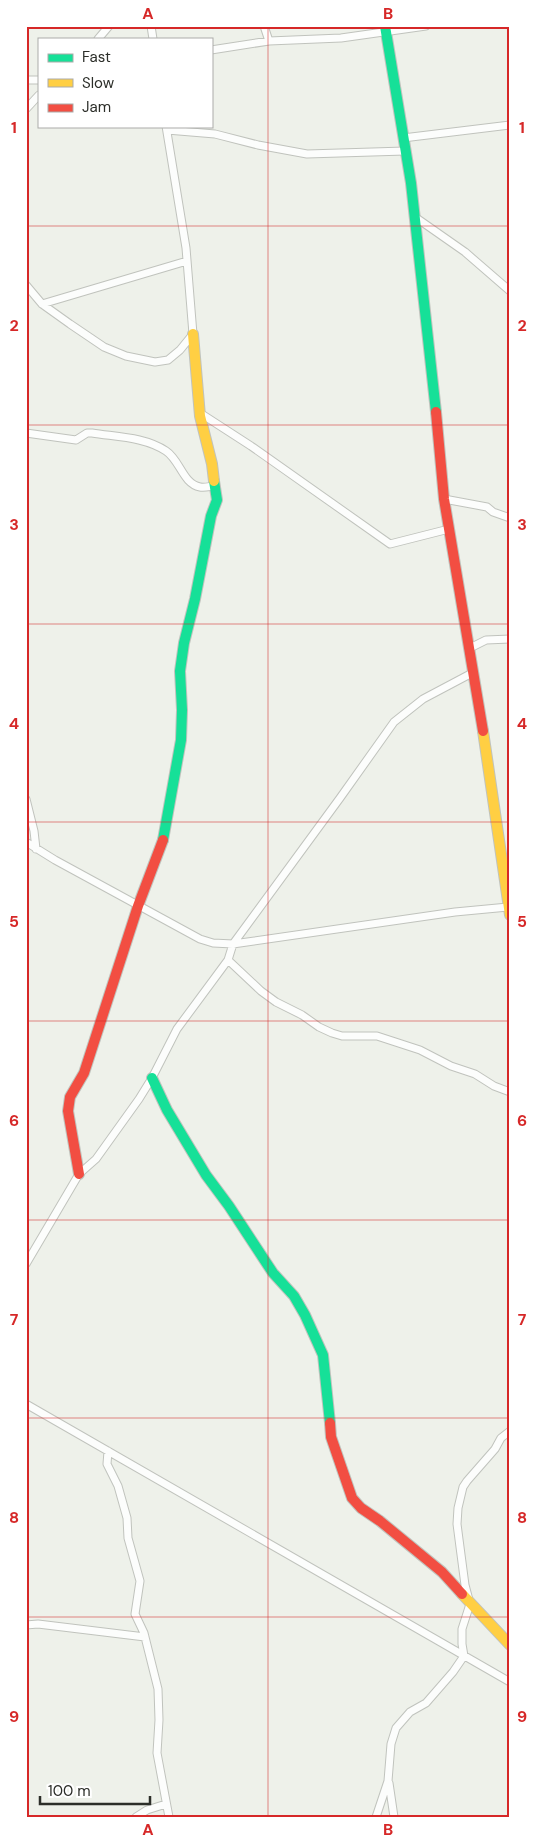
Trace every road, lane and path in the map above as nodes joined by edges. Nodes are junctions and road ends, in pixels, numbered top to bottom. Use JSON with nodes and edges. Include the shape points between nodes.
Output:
{"nodes":[{"id":1,"x":109,"y":26,"type":"edge"},
{"id":2,"x":264,"y":26,"type":"edge"},
{"id":3,"x":426,"y":26,"type":"edge"},
{"id":4,"x":385,"y":30,"type":"edge"},
{"id":5,"x":99,"y":38,"type":"edge"},
{"id":6,"x":269,"y":41,"type":"junction"},
{"id":7,"x":212,"y":50,"type":"edge"},
{"id":8,"x":38,"y":96,"type":"edge"},
{"id":9,"x":26,"y":108,"type":"edge"},
{"id":10,"x":510,"y":125,"type":"edge"},
{"id":11,"x":166,"y":128,"type":"edge"},
{"id":12,"x":403,"y":138,"type":"junction"},
{"id":13,"x":405,"y":151,"type":"junction"},
{"id":14,"x":414,"y":217,"type":"junction"},
{"id":15,"x":187,"y":262,"type":"junction"},
{"id":16,"x":26,"y":284,"type":"edge"},
{"id":17,"x":510,"y":290,"type":"edge"},
{"id":18,"x":42,"y":304,"type":"junction"},
{"id":19,"x":193,"y":334,"type":"junction"},
{"id":20,"x":200,"y":414,"type":"junction"},
{"id":21,"x":26,"y":433,"type":"edge"},
{"id":22,"x":215,"y":486,"type":"junction"},
{"id":23,"x":444,"y":499,"type":"junction"},
{"id":24,"x":510,"y":518,"type":"edge"},
{"id":25,"x":449,"y":529,"type":"junction"},
{"id":26,"x":510,"y":639,"type":"edge"},
{"id":27,"x":470,"y":648,"type":"junction"},
{"id":28,"x":474,"y":672,"type":"junction"},
{"id":29,"x":26,"y":799,"type":"edge"},
{"id":30,"x":26,"y":842,"type":"edge"},
{"id":31,"x":36,"y":849,"type":"junction"},
{"id":32,"x":138,"y":906,"type":"junction"},
{"id":33,"x":509,"y":911,"type":"edge"},
{"id":34,"x":233,"y":944,"type":"junction"},
{"id":35,"x":228,"y":960,"type":"junction"},
{"id":36,"x":152,"y":1078,"type":"junction"},
{"id":37,"x":510,"y":1092,"type":"edge"},
{"id":38,"x":80,"y":1174,"type":"junction"},
{"id":39,"x":26,"y":1264,"type":"edge"},
{"id":40,"x":26,"y":1404,"type":"edge"},
{"id":41,"x":510,"y":1431,"type":"edge"},
{"id":42,"x":108,"y":1451,"type":"junction"},
{"id":43,"x":470,"y":1604,"type":"junction"},
{"id":44,"x":26,"y":1625,"type":"edge"},
{"id":45,"x":145,"y":1637,"type":"junction"},
{"id":46,"x":510,"y":1646,"type":"edge"},
{"id":47,"x":464,"y":1656,"type":"junction"},
{"id":48,"x":510,"y":1682,"type":"edge"},
{"id":49,"x":388,"y":1781,"type":"junction"},
{"id":50,"x":166,"y":1804,"type":"junction"},
{"id":51,"x":374,"y":1816,"type":"edge"},
{"id":52,"x":136,"y":1817,"type":"edge"},
{"id":53,"x":168,"y":1817,"type":"edge"},
{"id":54,"x":394,"y":1817,"type":"edge"}],
"edges":[{"from":1,"to":5,"type":"street"},
{"from":2,"to":6,"type":"street"},
{"from":3,"to":4,"type":"street"},
{"from":4,"to":6,"type":"street","via":[[341,38]]},
{"from":4,"to":12,"type":"street"},
{"from":6,"to":7,"type":"street"},
{"from":8,"to":9,"type":"street"},
{"from":10,"to":12,"type":"street"},
{"from":11,"to":13,"type":"street","via":[[215,134],[307,154]]},
{"from":11,"to":15,"type":"street"},
{"from":12,"to":13,"type":"street"},
{"from":13,"to":14,"type":"street"},
{"from":14,"to":17,"type":"street","via":[[465,252]]},
{"from":14,"to":23,"type":"street"},
{"from":15,"to":18,"type":"street"},
{"from":15,"to":19,"type":"street"},
{"from":16,"to":18,"type":"street"},
{"from":18,"to":19,"type":"street","via":[[104,347],[146,360],[168,360]]},
{"from":19,"to":20,"type":"street"},
{"from":20,"to":22,"type":"street"},
{"from":20,"to":25,"type":"street","via":[[390,544]]},
{"from":21,"to":22,"type":"street","via":[[76,440],[92,433],[146,441],[167,451],[187,479],[199,487]]},
{"from":22,"to":32,"type":"street","via":[[217,500],[210,516],[180,671],[181,740],[163,838]]},
{"from":23,"to":24,"type":"street","via":[[487,507]]},
{"from":23,"to":25,"type":"street"},
{"from":25,"to":27,"type":"street"},
{"from":26,"to":27,"type":"street","via":[[486,640]]},
{"from":27,"to":28,"type":"street"},
{"from":28,"to":33,"type":"street"},
{"from":28,"to":34,"type":"street","via":[[423,699],[394,722]]},
{"from":29,"to":31,"type":"street"},
{"from":30,"to":31,"type":"street"},
{"from":31,"to":32,"type":"street"},
{"from":32,"to":34,"type":"street","via":[[200,939]]},
{"from":32,"to":38,"type":"street","via":[[84,1073],[68,1103]]},
{"from":33,"to":34,"type":"street","via":[[455,912]]},
{"from":34,"to":35,"type":"street"},
{"from":35,"to":36,"type":"street","via":[[177,1029]]},
{"from":35,"to":37,"type":"street","via":[[269,997],[319,1027],[342,1036],[376,1036],[420,1050]]},
{"from":36,"to":38,"type":"street","via":[[96,1159]]},
{"from":36,"to":43,"type":"street","via":[[206,1176],[306,1315],[323,1355],[331,1437],[352,1498],[442,1572]]},
{"from":38,"to":39,"type":"street"},
{"from":40,"to":42,"type":"street"},
{"from":41,"to":43,"type":"street","via":[[467,1480],[458,1508],[459,1539]]},
{"from":42,"to":45,"type":"street","via":[[107,1464],[118,1486],[140,1581],[136,1614]]},
{"from":42,"to":47,"type":"street"},
{"from":43,"to":46,"type":"street"},
{"from":43,"to":47,"type":"street","via":[[462,1629]]},
{"from":44,"to":45,"type":"street"},
{"from":45,"to":50,"type":"street","via":[[158,1689],[157,1753]]},
{"from":47,"to":48,"type":"street"},
{"from":47,"to":49,"type":"street","via":[[426,1703],[410,1712],[396,1728],[391,1744]]},
{"from":49,"to":51,"type":"street"},
{"from":49,"to":54,"type":"street"},
{"from":50,"to":52,"type":"street"},
{"from":50,"to":53,"type":"street"}]}
